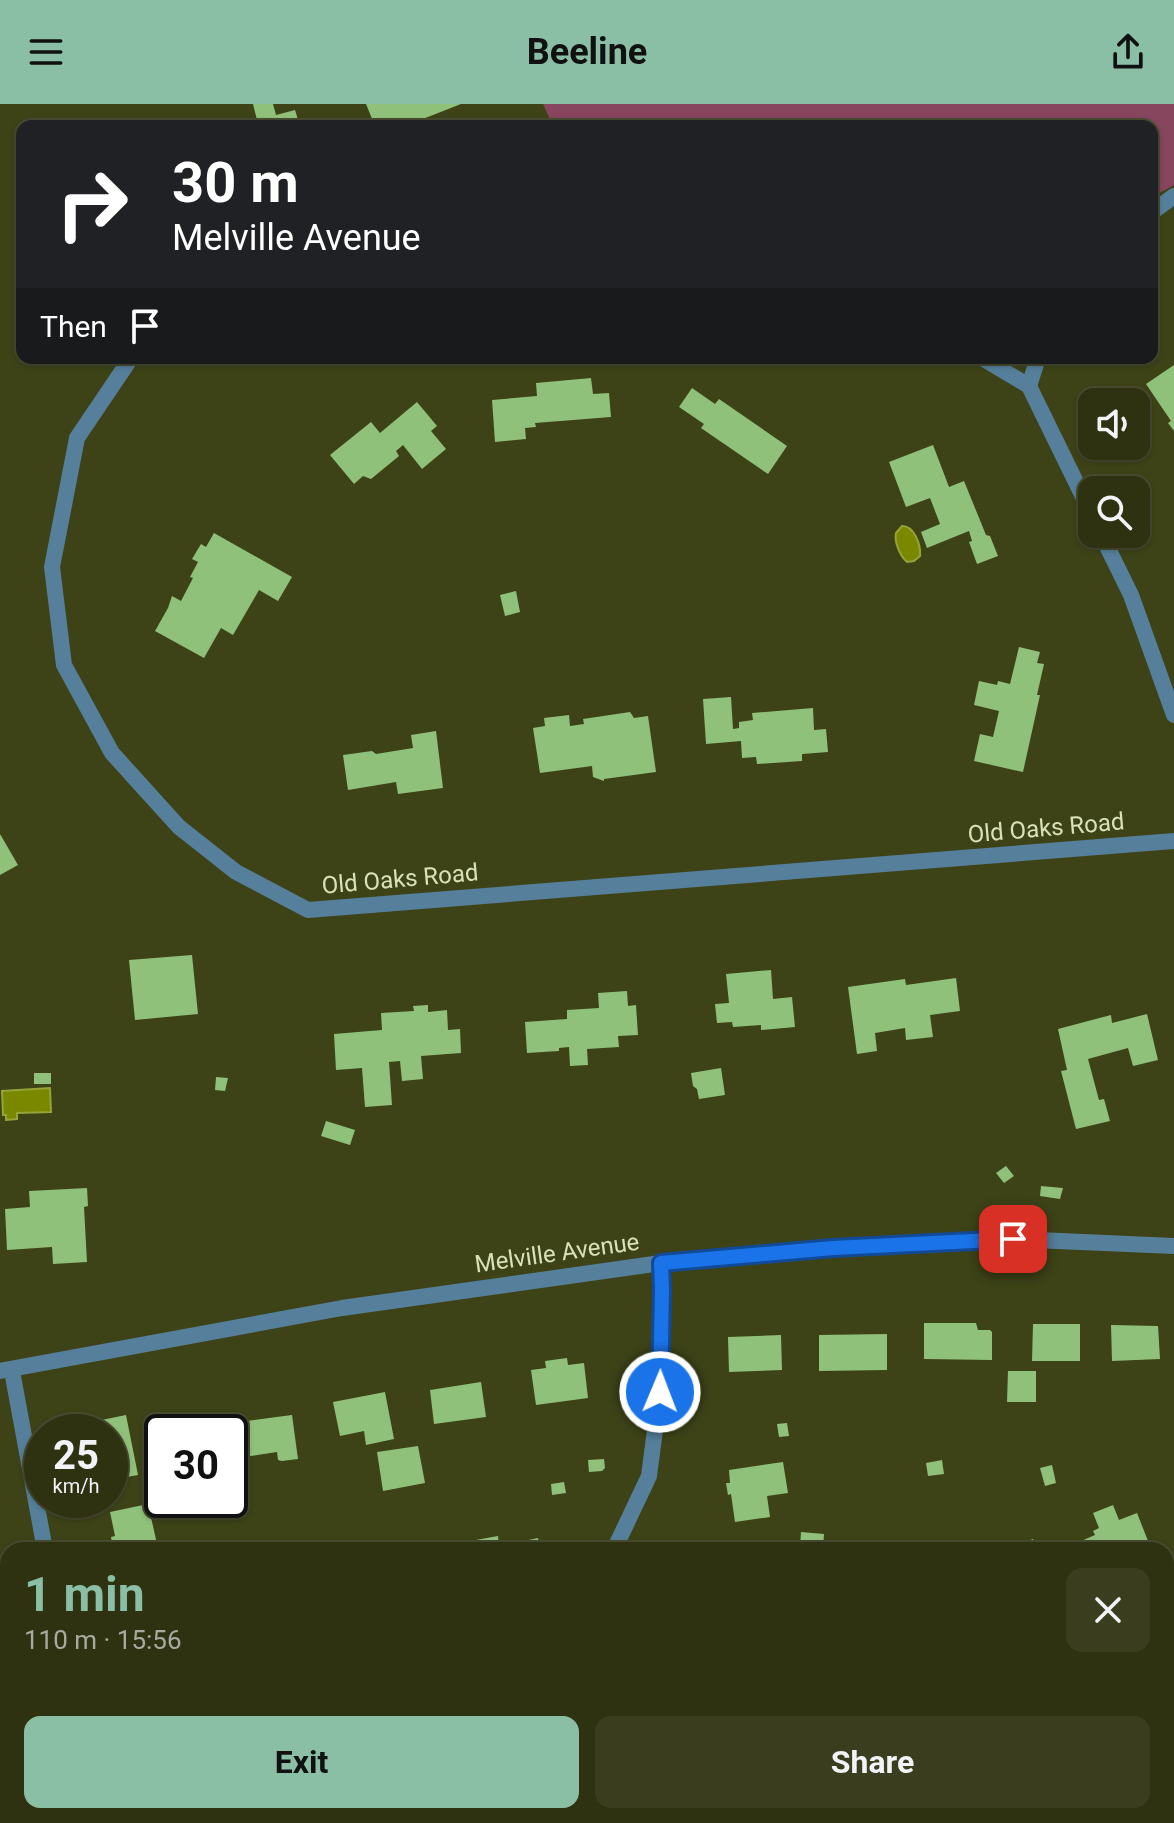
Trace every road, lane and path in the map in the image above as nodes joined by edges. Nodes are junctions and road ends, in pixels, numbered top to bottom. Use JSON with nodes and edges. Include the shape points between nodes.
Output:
{"nodes":[{"id":1,"x":127,"y":364,"type":"edge"},
{"id":2,"x":992,"y":364,"type":"edge"},
{"id":3,"x":1036,"y":364,"type":"edge"},
{"id":4,"x":1029,"y":386,"type":"junction"},
{"id":5,"x":1078,"y":486,"type":"edge"},
{"id":6,"x":1108,"y":548,"type":"edge"},
{"id":7,"x":1174,"y":715,"type":"edge"},
{"id":8,"x":1174,"y":841,"type":"edge"},
{"id":9,"x":1174,"y":1246,"type":"edge"},
{"id":10,"x":661,"y":1263,"type":"junction"},
{"id":11,"x":6,"y":1371,"type":"edge"},
{"id":12,"x":43,"y":1542,"type":"edge"},
{"id":13,"x":618,"y":1542,"type":"edge"}],
"edges":[{"from":1,"to":8,"type":"street","name":"Old Oaks Road","via":[[77,438],[52,567],[64,665],[112,753],[179,827],[236,872],[308,910]]},
{"from":2,"to":4,"type":"street"},
{"from":3,"to":4,"type":"street"},
{"from":4,"to":5,"type":"street"},
{"from":6,"to":7,"type":"street","via":[[1131,595]]},
{"from":9,"to":10,"type":"street","name":"Melville Avenue","via":[[1013,1239]]},
{"from":10,"to":11,"type":"street","name":"Melville Avenue","via":[[342,1308]]},
{"from":10,"to":13,"type":"street","via":[[660,1392],[649,1476]]},
{"from":11,"to":12,"type":"street"}]}
